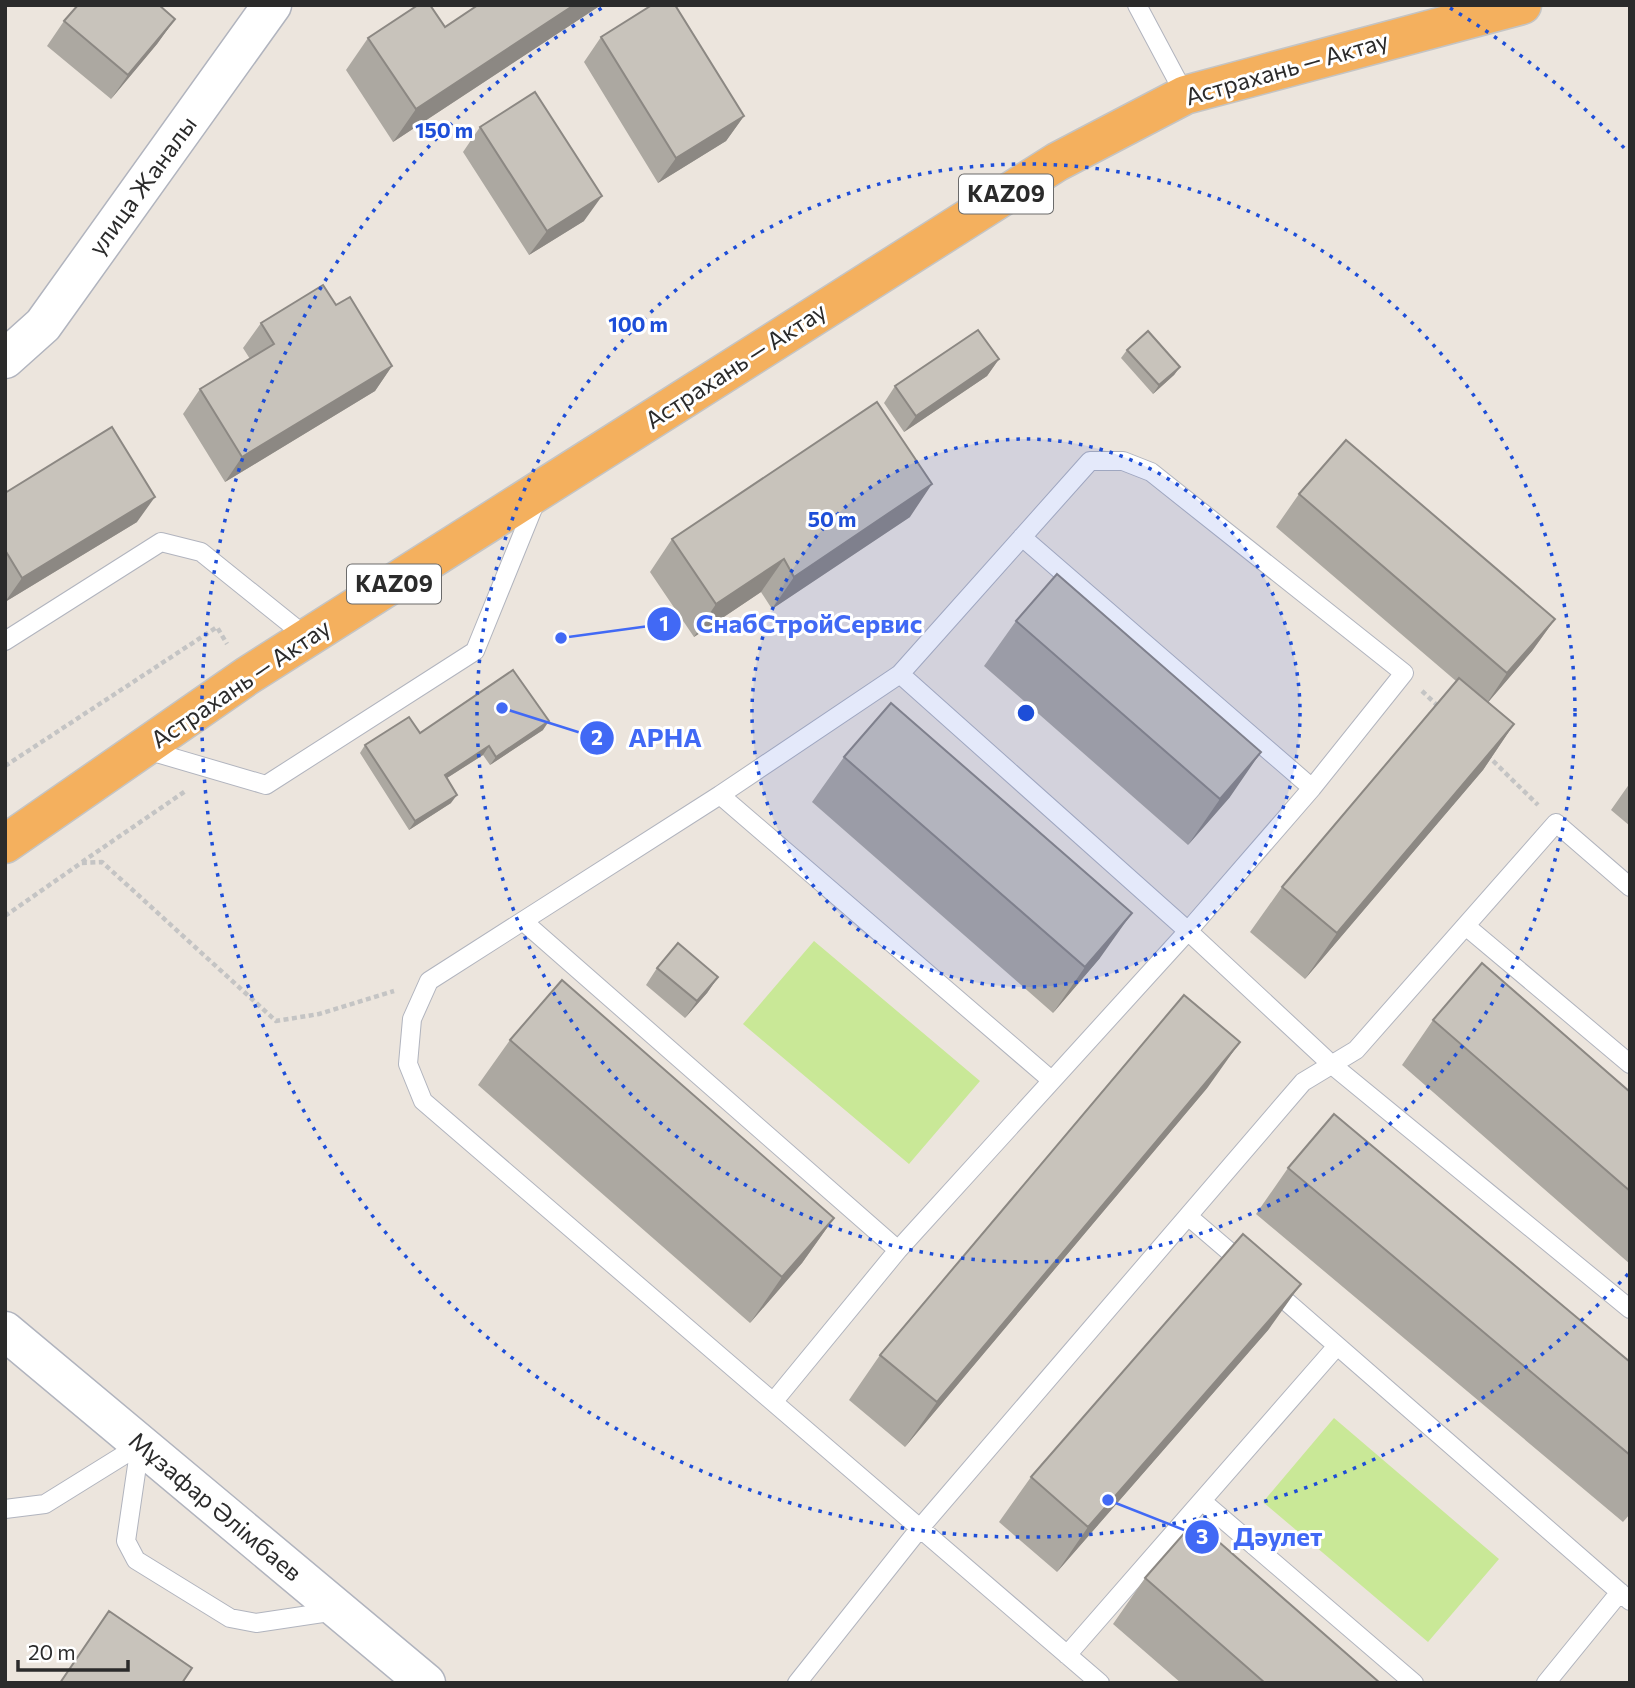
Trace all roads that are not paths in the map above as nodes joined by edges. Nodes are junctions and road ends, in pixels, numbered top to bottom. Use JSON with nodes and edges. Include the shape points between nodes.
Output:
{"nodes":[{"id":1,"x":272,"y":5,"type":"edge"},
{"id":2,"x":1137,"y":5,"type":"edge"},
{"id":3,"x":1522,"y":5,"type":"edge"},
{"id":4,"x":1185,"y":95,"type":"junction"},
{"id":5,"x":5,"y":359,"type":"edge"},
{"id":6,"x":540,"y":492,"type":"junction"},
{"id":7,"x":1022,"y":537,"type":"junction"},
{"id":8,"x":308,"y":638,"type":"junction"},
{"id":9,"x":5,"y":641,"type":"edge"},
{"id":10,"x":900,"y":674,"type":"junction"},
{"id":11,"x":143,"y":749,"type":"junction"},
{"id":12,"x":1312,"y":788,"type":"junction"},
{"id":13,"x":720,"y":795,"type":"junction"},
{"id":14,"x":5,"y":844,"type":"edge"},
{"id":15,"x":1630,"y":887,"type":"edge"},
{"id":16,"x":524,"y":922,"type":"junction"},
{"id":17,"x":1467,"y":927,"type":"junction"},
{"id":18,"x":1188,"y":931,"type":"junction"},
{"id":19,"x":1331,"y":1065,"type":"junction"},
{"id":20,"x":1630,"y":1065,"type":"edge"},
{"id":21,"x":1050,"y":1079,"type":"junction"},
{"id":22,"x":1189,"y":1217,"type":"junction"},
{"id":23,"x":898,"y":1250,"type":"junction"},
{"id":24,"x":1630,"y":1309,"type":"edge"},
{"id":25,"x":5,"y":1331,"type":"edge"},
{"id":26,"x":1337,"y":1346,"type":"junction"},
{"id":27,"x":774,"y":1401,"type":"junction"},
{"id":28,"x":140,"y":1446,"type":"junction"},
{"id":29,"x":1202,"y":1501,"type":"junction"},
{"id":30,"x":5,"y":1509,"type":"edge"},
{"id":31,"x":920,"y":1528,"type":"junction"},
{"id":32,"x":1625,"y":1596,"type":"edge"},
{"id":33,"x":340,"y":1611,"type":"junction"},
{"id":34,"x":1067,"y":1655,"type":"junction"},
{"id":35,"x":426,"y":1683,"type":"edge"},
{"id":36,"x":797,"y":1683,"type":"edge"},
{"id":37,"x":1100,"y":1683,"type":"edge"},
{"id":38,"x":1415,"y":1683,"type":"edge"},
{"id":39,"x":1546,"y":1683,"type":"edge"}],
"edges":[{"from":1,"to":5,"type":"street","name":"улица Жаналы","via":[[43,325]]},
{"from":2,"to":4,"type":"lane"},
{"from":3,"to":4,"type":"highway","name":"Астрахань — Актау","number":"KAZ09"},
{"from":4,"to":6,"type":"highway","name":"Астрахань — Актау","number":"KAZ09","via":[[1056,162]]},
{"from":6,"to":8,"type":"highway","name":"Астрахань — Актау","number":"KAZ09"},
{"from":6,"to":11,"type":"lane","via":[[475,652],[266,785]]},
{"from":7,"to":10,"type":"lane"},
{"from":7,"to":12,"type":"lane"},
{"from":7,"to":12,"type":"lane","via":[[1090,461],[1123,461],[1151,472],[1404,673]]},
{"from":8,"to":9,"type":"lane","via":[[201,552],[161,542]]},
{"from":8,"to":11,"type":"highway","name":"Астрахань — Актау","number":"KAZ09"},
{"from":10,"to":13,"type":"lane"},
{"from":10,"to":18,"type":"lane"},
{"from":11,"to":14,"type":"highway","name":"Астрахань — Актау","number":"KAZ09"},
{"from":12,"to":18,"type":"lane"},
{"from":13,"to":16,"type":"lane"},
{"from":13,"to":21,"type":"lane"},
{"from":15,"to":17,"type":"lane","via":[[1556,823]]},
{"from":16,"to":23,"type":"lane"},
{"from":16,"to":27,"type":"lane","via":[[429,981],[412,1019],[408,1063],[422,1101]]},
{"from":17,"to":19,"type":"lane","via":[[1356,1050]]},
{"from":17,"to":20,"type":"lane"},
{"from":18,"to":19,"type":"lane"},
{"from":18,"to":21,"type":"lane"},
{"from":19,"to":22,"type":"lane","via":[[1303,1082]]},
{"from":19,"to":24,"type":"lane"},
{"from":21,"to":23,"type":"lane"},
{"from":22,"to":26,"type":"lane"},
{"from":22,"to":31,"type":"lane"},
{"from":23,"to":27,"type":"lane"},
{"from":25,"to":28,"type":"street","name":"Мұзафар Әлімбаев"},
{"from":26,"to":29,"type":"lane"},
{"from":26,"to":32,"type":"lane"},
{"from":27,"to":31,"type":"lane"},
{"from":28,"to":30,"type":"lane","via":[[45,1504]]},
{"from":28,"to":33,"type":"street","name":"Мұзафар Әлімбаев"},
{"from":28,"to":33,"type":"lane","via":[[126,1541],[136,1560],[230,1618],[256,1623]]},
{"from":29,"to":34,"type":"lane"},
{"from":29,"to":38,"type":"lane"},
{"from":31,"to":34,"type":"lane"},
{"from":31,"to":36,"type":"lane"},
{"from":32,"to":39,"type":"lane"},
{"from":33,"to":35,"type":"street","name":"Мұзафар Әлімбаев"},
{"from":34,"to":37,"type":"lane"}]}
